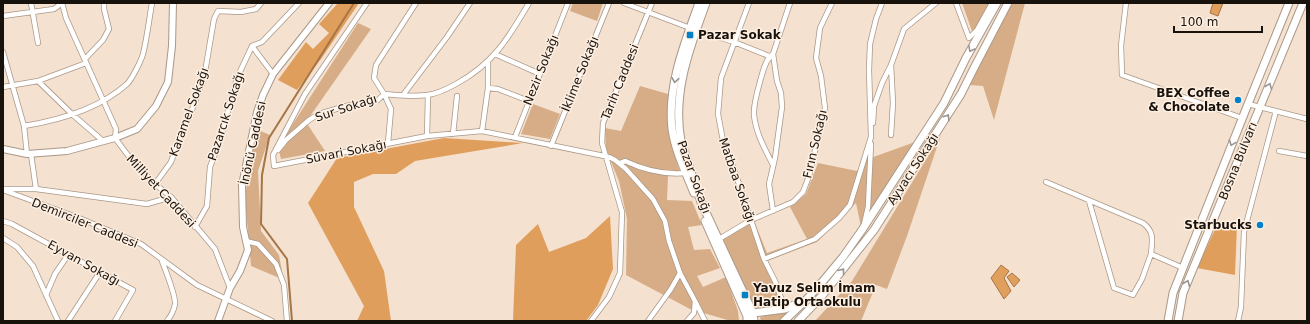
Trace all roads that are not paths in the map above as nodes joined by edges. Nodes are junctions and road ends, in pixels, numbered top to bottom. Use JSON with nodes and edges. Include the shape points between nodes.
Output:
{"nodes":[{"id":1,"x":31,"y":3,"type":"edge"},
{"id":2,"x":62,"y":3,"type":"edge"},
{"id":3,"x":104,"y":3,"type":"edge"},
{"id":4,"x":152,"y":3,"type":"edge"},
{"id":5,"x":173,"y":3,"type":"edge"},
{"id":6,"x":261,"y":3,"type":"edge"},
{"id":7,"x":299,"y":3,"type":"edge"},
{"id":8,"x":329,"y":3,"type":"edge"},
{"id":9,"x":366,"y":3,"type":"edge"},
{"id":10,"x":416,"y":3,"type":"edge"},
{"id":11,"x":470,"y":3,"type":"edge"},
{"id":12,"x":529,"y":3,"type":"edge"},
{"id":13,"x":568,"y":3,"type":"edge"},
{"id":14,"x":609,"y":3,"type":"edge"},
{"id":15,"x":624,"y":3,"type":"edge"},
{"id":16,"x":652,"y":3,"type":"edge"},
{"id":17,"x":699,"y":3,"type":"edge"},
{"id":18,"x":706,"y":3,"type":"edge"},
{"id":19,"x":749,"y":3,"type":"edge"},
{"id":20,"x":790,"y":3,"type":"edge"},
{"id":21,"x":832,"y":3,"type":"edge"},
{"id":22,"x":882,"y":3,"type":"edge"},
{"id":23,"x":936,"y":3,"type":"edge"},
{"id":24,"x":956,"y":3,"type":"edge"},
{"id":25,"x":992,"y":3,"type":"edge"},
{"id":26,"x":997,"y":3,"type":"edge"},
{"id":27,"x":1008,"y":3,"type":"edge"},
{"id":28,"x":1126,"y":3,"type":"edge"},
{"id":29,"x":1289,"y":3,"type":"edge"},
{"id":30,"x":1303,"y":3,"type":"edge"},
{"id":31,"x":32,"y":13,"type":"junction"},
{"id":32,"x":648,"y":13,"type":"junction"},
{"id":33,"x":3,"y":16,"type":"edge"},
{"id":34,"x":693,"y":29,"type":"junction"},
{"id":35,"x":734,"y":42,"type":"junction"},
{"id":36,"x":38,"y":43,"type":"dead end"},
{"id":37,"x":252,"y":46,"type":"junction"},
{"id":38,"x":3,"y":52,"type":"edge"},
{"id":39,"x":495,"y":54,"type":"junction"},
{"id":40,"x":771,"y":55,"type":"junction"},
{"id":41,"x":85,"y":61,"type":"junction"},
{"id":42,"x":488,"y":62,"type":"junction"},
{"id":43,"x":891,"y":64,"type":"junction"},
{"id":44,"x":273,"y":74,"type":"junction"},
{"id":45,"x":540,"y":74,"type":"junction"},
{"id":46,"x":38,"y":81,"type":"junction"},
{"id":47,"x":12,"y":86,"type":"junction"},
{"id":48,"x":3,"y":87,"type":"edge"},
{"id":49,"x":488,"y":88,"type":"junction"},
{"id":50,"x":384,"y":94,"type":"junction"},
{"id":51,"x":403,"y":95,"type":"junction"},
{"id":52,"x":428,"y":95,"type":"junction"},
{"id":53,"x":457,"y":96,"type":"dead end"},
{"id":54,"x":103,"y":101,"type":"junction"},
{"id":55,"x":529,"y":101,"type":"junction"},
{"id":56,"x":1248,"y":104,"type":"junction"},
{"id":57,"x":1260,"y":107,"type":"junction"},
{"id":58,"x":1276,"y":111,"type":"junction"},
{"id":59,"x":73,"y":115,"type":"junction"},
{"id":60,"x":1242,"y":118,"type":"junction"},
{"id":61,"x":1307,"y":119,"type":"edge"},
{"id":62,"x":24,"y":126,"type":"junction"},
{"id":63,"x":482,"y":131,"type":"junction"},
{"id":64,"x":453,"y":134,"type":"junction"},
{"id":65,"x":891,"y":135,"type":"dead end"},
{"id":66,"x":427,"y":136,"type":"junction"},
{"id":67,"x":515,"y":137,"type":"junction"},
{"id":68,"x":871,"y":137,"type":"junction"},
{"id":69,"x":115,"y":138,"type":"junction"},
{"id":70,"x":103,"y":141,"type":"junction"},
{"id":71,"x":388,"y":143,"type":"junction"},
{"id":72,"x":551,"y":146,"type":"junction"},
{"id":73,"x":3,"y":149,"type":"edge"},
{"id":74,"x":1279,"y":151,"type":"dead end"},
{"id":75,"x":29,"y":154,"type":"junction"},
{"id":76,"x":273,"y":156,"type":"junction"},
{"id":77,"x":605,"y":156,"type":"junction"},
{"id":78,"x":1307,"y":156,"type":"edge"},
{"id":79,"x":620,"y":163,"type":"junction"},
{"id":80,"x":774,"y":165,"type":"junction"},
{"id":81,"x":686,"y":173,"type":"junction"},
{"id":82,"x":1046,"y":182,"type":"dead end"},
{"id":83,"x":155,"y":184,"type":"junction"},
{"id":84,"x":3,"y":189,"type":"edge"},
{"id":85,"x":36,"y":189,"type":"junction"},
{"id":86,"x":171,"y":197,"type":"junction"},
{"id":87,"x":1089,"y":201,"type":"junction"},
{"id":88,"x":773,"y":211,"type":"junction"},
{"id":89,"x":751,"y":220,"type":"junction"},
{"id":90,"x":3,"y":221,"type":"edge"},
{"id":91,"x":195,"y":227,"type":"junction"},
{"id":92,"x":862,"y":230,"type":"junction"},
{"id":93,"x":3,"y":238,"type":"edge"},
{"id":94,"x":719,"y":239,"type":"junction"},
{"id":95,"x":246,"y":241,"type":"junction"},
{"id":96,"x":1152,"y":254,"type":"junction"},
{"id":97,"x":68,"y":255,"type":"junction"},
{"id":98,"x":764,"y":259,"type":"junction"},
{"id":99,"x":161,"y":260,"type":"junction"},
{"id":100,"x":1183,"y":268,"type":"junction"},
{"id":101,"x":100,"y":272,"type":"junction"},
{"id":102,"x":680,"y":272,"type":"junction"},
{"id":103,"x":230,"y":288,"type":"junction"},
{"id":104,"x":46,"y":295,"type":"junction"},
{"id":105,"x":225,"y":298,"type":"junction"},
{"id":106,"x":806,"y":300,"type":"junction"},
{"id":107,"x":695,"y":301,"type":"junction"},
{"id":108,"x":785,"y":309,"type":"junction"},
{"id":109,"x":753,"y":313,"type":"junction"},
{"id":110,"x":58,"y":321,"type":"edge"},
{"id":111,"x":68,"y":321,"type":"edge"},
{"id":112,"x":115,"y":321,"type":"edge"},
{"id":113,"x":167,"y":321,"type":"edge"},
{"id":114,"x":218,"y":321,"type":"edge"},
{"id":115,"x":272,"y":321,"type":"edge"},
{"id":116,"x":287,"y":321,"type":"edge"},
{"id":117,"x":591,"y":321,"type":"edge"},
{"id":118,"x":648,"y":321,"type":"edge"},
{"id":119,"x":687,"y":321,"type":"edge"},
{"id":120,"x":705,"y":321,"type":"edge"},
{"id":121,"x":747,"y":321,"type":"edge"},
{"id":122,"x":754,"y":321,"type":"edge"},
{"id":123,"x":784,"y":321,"type":"edge"},
{"id":124,"x":798,"y":321,"type":"edge"},
{"id":125,"x":1168,"y":321,"type":"edge"},
{"id":126,"x":1178,"y":321,"type":"edge"},
{"id":127,"x":1238,"y":321,"type":"edge"}],
"edges":[{"from":1,"to":31,"type":"street"},
{"from":2,"to":31,"type":"street","via":[[54,9]]},
{"from":2,"to":41,"type":"street","name":"Milliyet Caddesi"},
{"from":3,"to":41,"type":"street","via":[[109,29]]},
{"from":4,"to":54,"type":"street","via":[[142,55],[128,83]]},
{"from":5,"to":69,"type":"street","via":[[168,82],[156,106],[137,129]]},
{"from":6,"to":83,"type":"street","name":"Karamel Sokağı","via":[[256,9],[241,12],[218,11],[214,19],[204,78],[171,162]]},
{"from":7,"to":37,"type":"street","via":[[262,42]]},
{"from":8,"to":44,"type":"street","name":"İnönü Caddesi"},
{"from":9,"to":76,"type":"street","via":[[305,94]]},
{"from":10,"to":50,"type":"street","via":[[376,65],[374,78]]},
{"from":11,"to":51,"type":"street"},
{"from":12,"to":39,"type":"street"},
{"from":13,"to":45,"type":"street","name":"Nezir Sokağı"},
{"from":14,"to":72,"type":"street","name":"İklime Sokağı"},
{"from":15,"to":32,"type":"street"},
{"from":16,"to":32,"type":"street","name":"Tarih Caddesi"},
{"from":17,"to":34,"type":"main road","name":"Pazar Sokağı"},
{"from":18,"to":34,"type":"main road","name":"Pazar Sokağı"},
{"from":19,"to":35,"type":"street","name":"Matbaa Sokağı"},
{"from":20,"to":40,"type":"street"},
{"from":21,"to":88,"type":"street","name":"Fırın Sokağı","via":[[820,28],[817,43],[816,58],[825,108],[809,176],[803,192],[793,202]]},
{"from":22,"to":68,"type":"street","via":[[870,44]]},
{"from":23,"to":43,"type":"street","name":"Ayvacı Sokağı","via":[[904,29]]},
{"from":24,"to":25,"type":"street","via":[[969,38],[977,30]]},
{"from":26,"to":92,"type":"main road","one_way":true,"via":[[944,103]]},
{"from":124,"to":27,"type":"main road","name":"Ayvacı Sokağı","one_way":true,"via":[[821,298],[874,230],[961,94]]},
{"from":28,"to":60,"type":"street","via":[[1121,46],[1122,75]]},
{"from":29,"to":56,"type":"main road","name":"Bosna Bulvarı"},
{"from":57,"to":30,"type":"main road","name":"Bosna Bulvarı","one_way":true},
{"from":31,"to":33,"type":"street"},
{"from":31,"to":36,"type":"street"},
{"from":32,"to":34,"type":"street"},
{"from":32,"to":77,"type":"street","name":"Tarih Caddesi","via":[[604,123],[602,142]]},
{"from":34,"to":35,"type":"street"},
{"from":34,"to":81,"type":"main road","name":"Pazar Sokağı","one_way":true,"via":[[676,75],[672,112],[672,130]]},
{"from":34,"to":94,"type":"main road","name":"Pazar Sokağı","via":[[679,95],[679,130],[701,202]]},
{"from":35,"to":40,"type":"street"},
{"from":35,"to":89,"type":"street","name":"Matbaa Sokağı","via":[[720,78],[718,114],[724,146]]},
{"from":37,"to":44,"type":"street"},
{"from":37,"to":91,"type":"street","name":"Pazarcık Sokağı","via":[[237,78],[210,166],[207,206]]},
{"from":38,"to":47,"type":"street"},
{"from":39,"to":42,"type":"street"},
{"from":39,"to":45,"type":"street"},
{"from":40,"to":80,"type":"street","via":[[782,107]]},
{"from":40,"to":80,"type":"street","via":[[762,73],[754,114],[759,138]]},
{"from":41,"to":46,"type":"street"},
{"from":41,"to":54,"type":"street","name":"Milliyet Caddesi"},
{"from":42,"to":49,"type":"street"},
{"from":42,"to":52,"type":"street","via":[[453,86]]},
{"from":43,"to":65,"type":"street"},
{"from":43,"to":68,"type":"street","name":"Ayvacı Sokağı","via":[[874,106]]},
{"from":44,"to":95,"type":"street","name":"İnönü Caddesi","via":[[257,112],[242,185]]},
{"from":45,"to":55,"type":"street","name":"Nezir Sokağı"},
{"from":46,"to":47,"type":"street"},
{"from":46,"to":59,"type":"street"},
{"from":47,"to":48,"type":"street"},
{"from":47,"to":62,"type":"street"},
{"from":49,"to":55,"type":"street","via":[[498,89]]},
{"from":49,"to":63,"type":"street"},
{"from":50,"to":51,"type":"street"},
{"from":50,"to":71,"type":"street","via":[[391,109]]},
{"from":50,"to":76,"type":"street","name":"Sur Sokağı","via":[[378,100],[346,106],[309,120],[286,140]]},
{"from":51,"to":52,"type":"street"},
{"from":52,"to":66,"type":"street"},
{"from":53,"to":64,"type":"street"},
{"from":54,"to":59,"type":"street"},
{"from":54,"to":69,"type":"street","name":"Milliyet Caddesi","via":[[116,129]]},
{"from":55,"to":67,"type":"street","name":"Nezir Sokağı"},
{"from":56,"to":57,"type":"street"},
{"from":56,"to":60,"type":"main road","name":"Bosna Bulvarı"},
{"from":57,"to":58,"type":"street"},
{"from":126,"to":57,"type":"main road","name":"Bosna Bulvarı","one_way":true,"via":[[1183,293]]},
{"from":58,"to":61,"type":"street"},
{"from":58,"to":127,"type":"street","via":[[1244,232],[1241,307]]},
{"from":59,"to":62,"type":"street"},
{"from":59,"to":70,"type":"street"},
{"from":60,"to":100,"type":"main road","name":"Bosna Bulvarı","one_way":true},
{"from":62,"to":75,"type":"street"},
{"from":63,"to":64,"type":"street","name":"Süvari Sokağı"},
{"from":63,"to":67,"type":"street","name":"Süvari Sokağı"},
{"from":64,"to":66,"type":"street","name":"Süvari Sokağı"},
{"from":66,"to":71,"type":"street","name":"Süvari Sokağı"},
{"from":67,"to":72,"type":"street","name":"Süvari Sokağı"},
{"from":68,"to":92,"type":"street","name":"Ayvacı Sokağı","via":[[868,206]]},
{"from":68,"to":98,"type":"street","via":[[850,205],[839,218],[815,239]]},
{"from":69,"to":70,"type":"street"},
{"from":69,"to":83,"type":"street","name":"Milliyet Caddesi","via":[[133,162]]},
{"from":70,"to":75,"type":"street","via":[[67,151]]},
{"from":71,"to":76,"type":"street","name":"Süvari Sokağı","via":[[274,166]]},
{"from":72,"to":77,"type":"street","name":"Süvari Sokağı"},
{"from":73,"to":75,"type":"street"},
{"from":74,"to":78,"type":"street"},
{"from":75,"to":85,"type":"street"},
{"from":77,"to":79,"type":"street","name":"Süvari Sokağı"},
{"from":77,"to":117,"type":"street","name":"Tarih Caddesi","via":[[622,212],[620,273],[609,297]]},
{"from":79,"to":81,"type":"street","via":[[625,161],[643,169],[672,174]]},
{"from":79,"to":102,"type":"street","via":[[652,198],[665,221]]},
{"from":80,"to":88,"type":"street","via":[[769,184]]},
{"from":81,"to":121,"type":"main road","name":"Pazar Sokağı"},
{"from":82,"to":87,"type":"street"},
{"from":83,"to":86,"type":"street","name":"Milliyet Caddesi"},
{"from":84,"to":85,"type":"street"},
{"from":84,"to":99,"type":"street","name":"Demirciler Caddesi","via":[[141,244]]},
{"from":85,"to":86,"type":"street","via":[[147,204]]},
{"from":86,"to":91,"type":"street","name":"Milliyet Caddesi"},
{"from":87,"to":96,"type":"street","via":[[1144,223],[1152,235]]},
{"from":87,"to":96,"type":"street","via":[[1114,288],[1133,295]]},
{"from":88,"to":89,"type":"street","name":"Fırın Sokağı"},
{"from":89,"to":94,"type":"street","name":"Fırın Sokağı"},
{"from":89,"to":98,"type":"street","name":"Matbaa Sokağı"},
{"from":90,"to":97,"type":"street","name":"Eyvan Sokağı"},
{"from":91,"to":103,"type":"street","name":"Milliyet Caddesi","via":[[215,249]]},
{"from":92,"to":106,"type":"main road","via":[[843,257]]},
{"from":93,"to":104,"type":"street","via":[[17,247],[33,266]]},
{"from":94,"to":109,"type":"main road","name":"Pazar Sokağı"},
{"from":95,"to":103,"type":"street","name":"İnönü Caddesi","via":[[248,250]]},
{"from":95,"to":116,"type":"street","via":[[258,244],[276,264],[284,284]]},
{"from":96,"to":100,"type":"street"},
{"from":97,"to":101,"type":"street","name":"Eyvan Sokağı"},
{"from":97,"to":104,"type":"street","via":[[55,274]]},
{"from":98,"to":108,"type":"street","name":"Matbaa Sokağı"},
{"from":99,"to":105,"type":"street","name":"Demirciler Caddesi","via":[[197,285]]},
{"from":99,"to":113,"type":"street","via":[[175,302]]},
{"from":100,"to":125,"type":"main road","name":"Bosna Bulvarı","via":[[1173,293]]},
{"from":101,"to":111,"type":"street"},
{"from":101,"to":112,"type":"street","name":"Eyvan Sokağı","via":[[133,290]]},
{"from":102,"to":107,"type":"street"},
{"from":102,"to":118,"type":"street"},
{"from":103,"to":105,"type":"street","name":"İnönü Caddesi"},
{"from":104,"to":110,"type":"street"},
{"from":105,"to":114,"type":"street","name":"İnönü Caddesi"},
{"from":105,"to":115,"type":"street","name":"Demirciler Caddesi"},
{"from":106,"to":108,"type":"main road"},
{"from":106,"to":123,"type":"main road"},
{"from":107,"to":119,"type":"street","via":[[694,312]]},
{"from":107,"to":120,"type":"street"},
{"from":108,"to":109,"type":"main road"},
{"from":109,"to":122,"type":"main road","name":"Pazar Sokağı"}]}
